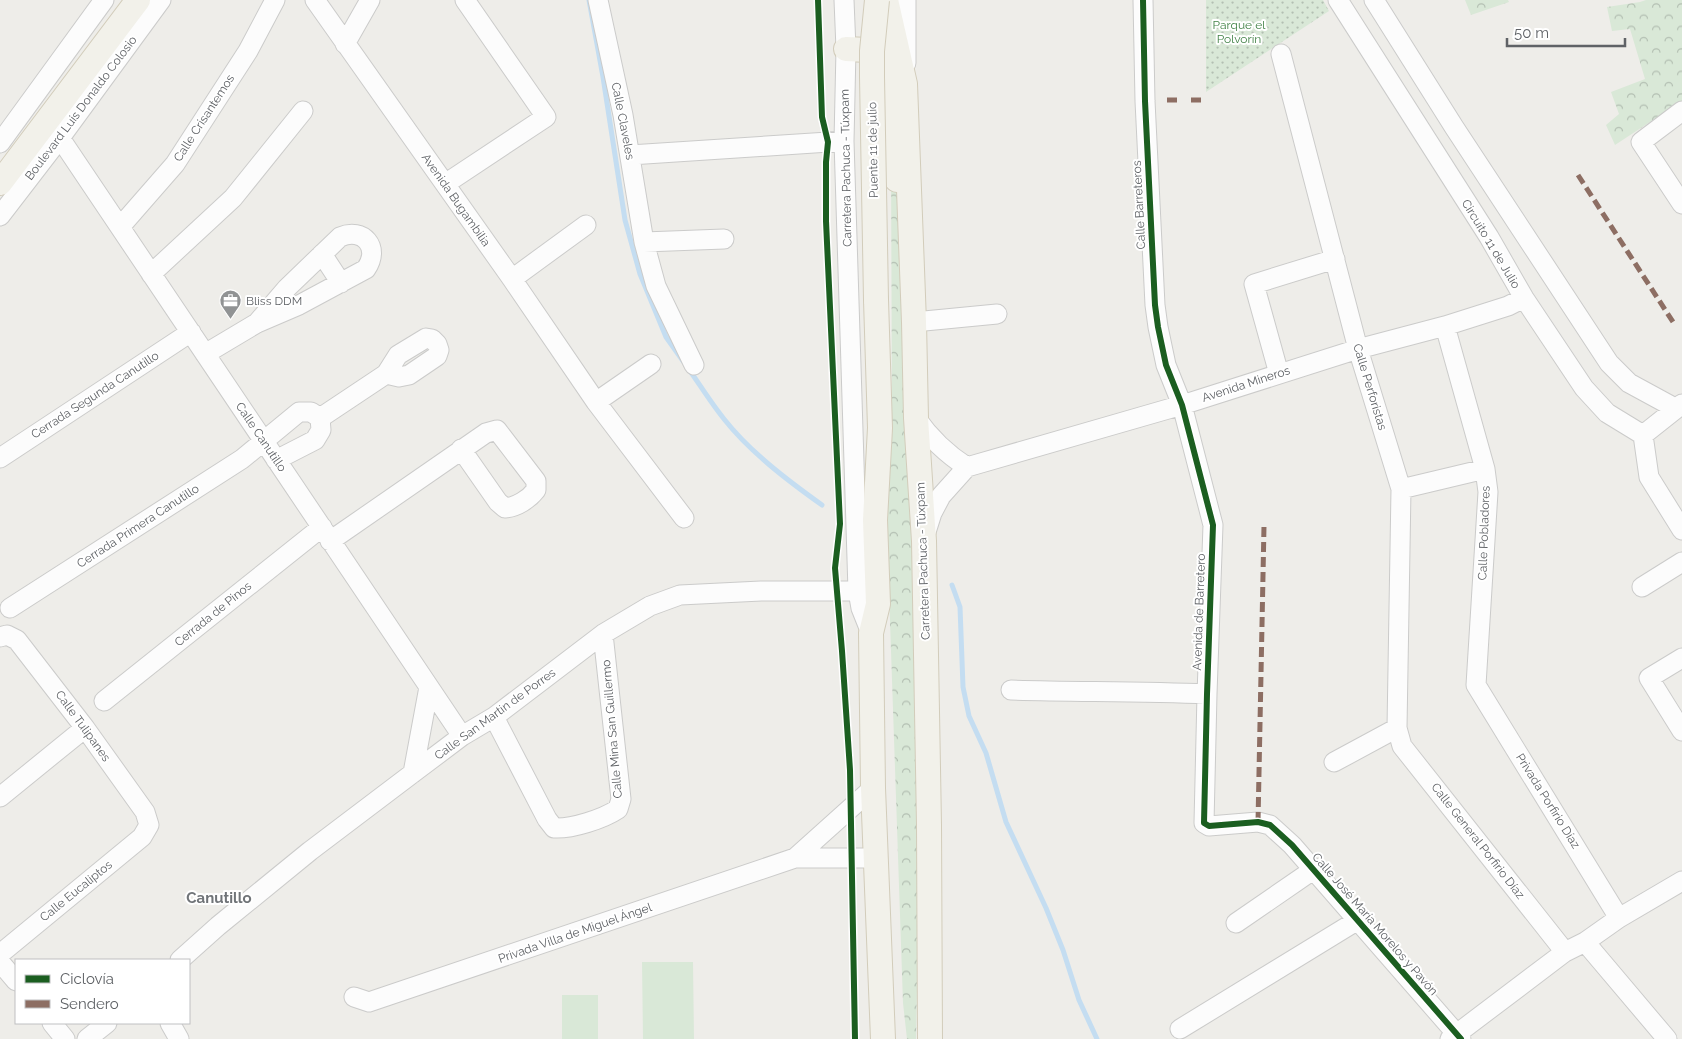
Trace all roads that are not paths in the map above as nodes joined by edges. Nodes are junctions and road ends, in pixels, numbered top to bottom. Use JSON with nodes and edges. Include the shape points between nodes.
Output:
{"nodes":[{"id":1,"x":104,"y":0,"type":"edge"},
{"id":2,"x":123,"y":0,"type":"edge"},
{"id":3,"x":138,"y":0,"type":"edge"},
{"id":4,"x":161,"y":0,"type":"edge"},
{"id":5,"x":275,"y":0,"type":"edge"},
{"id":6,"x":314,"y":0,"type":"edge"},
{"id":7,"x":370,"y":0,"type":"edge"},
{"id":8,"x":465,"y":0,"type":"edge"},
{"id":9,"x":598,"y":0,"type":"edge"},
{"id":10,"x":844,"y":0,"type":"edge"},
{"id":11,"x":1143,"y":0,"type":"edge"},
{"id":12,"x":1338,"y":0,"type":"edge"},
{"id":13,"x":1374,"y":0,"type":"edge"},
{"id":14,"x":889,"y":3,"type":"edge"},
{"id":15,"x":345,"y":44,"type":"junction"},
{"id":16,"x":846,"y":49,"type":"junction"},
{"id":17,"x":1281,"y":54,"type":"dead end"},
{"id":18,"x":302,"y":111,"type":"dead end"},
{"id":19,"x":1681,"y":114,"type":"edge"},
{"id":20,"x":1454,"y":127,"type":"junction"},
{"id":21,"x":60,"y":138,"type":"junction"},
{"id":22,"x":844,"y":141,"type":"junction"},
{"id":23,"x":0,"y":143,"type":"edge"},
{"id":24,"x":1429,"y":144,"type":"junction"},
{"id":25,"x":630,"y":155,"type":"junction"},
{"id":26,"x":0,"y":164,"type":"edge"},
{"id":27,"x":0,"y":183,"type":"edge"},
{"id":28,"x":445,"y":184,"type":"junction"},
{"id":29,"x":1682,"y":204,"type":"edge"},
{"id":30,"x":0,"y":216,"type":"edge"},
{"id":31,"x":586,"y":225,"type":"dead end"},
{"id":32,"x":120,"y":227,"type":"junction"},
{"id":33,"x":909,"y":232,"type":"junction"},
{"id":34,"x":724,"y":239,"type":"dead end"},
{"id":35,"x":644,"y":242,"type":"junction"},
{"id":36,"x":322,"y":254,"type":"junction"},
{"id":37,"x":1335,"y":259,"type":"junction"},
{"id":38,"x":151,"y":274,"type":"junction"},
{"id":39,"x":512,"y":279,"type":"junction"},
{"id":40,"x":342,"y":283,"type":"junction"},
{"id":41,"x":1524,"y":298,"type":"junction"},
{"id":42,"x":876,"y":300,"type":"joint"},
{"id":43,"x":996,"y":314,"type":"dead end"},
{"id":44,"x":914,"y":322,"type":"junction"},
{"id":45,"x":257,"y":324,"type":"junction"},
{"id":46,"x":1445,"y":326,"type":"junction"},
{"id":47,"x":190,"y":332,"type":"junction"},
{"id":48,"x":1358,"y":349,"type":"junction"},
{"id":49,"x":205,"y":354,"type":"junction"},
{"id":50,"x":651,"y":364,"type":"dead end"},
{"id":51,"x":694,"y":365,"type":"dead end"},
{"id":52,"x":386,"y":374,"type":"dead end"},
{"id":53,"x":1278,"y":374,"type":"junction"},
{"id":54,"x":596,"y":402,"type":"junction"},
{"id":55,"x":1182,"y":405,"type":"junction"},
{"id":56,"x":1678,"y":406,"type":"edge"},
{"id":57,"x":320,"y":418,"type":"junction"},
{"id":58,"x":916,"y":418,"type":"junction"},
{"id":59,"x":1643,"y":435,"type":"junction"},
{"id":60,"x":264,"y":442,"type":"junction"},
{"id":61,"x":462,"y":450,"type":"dead end"},
{"id":62,"x":0,"y":458,"type":"edge"},
{"id":63,"x":276,"y":460,"type":"junction"},
{"id":64,"x":967,"y":467,"type":"junction"},
{"id":65,"x":1485,"y":469,"type":"junction"},
{"id":66,"x":1401,"y":489,"type":"junction"},
{"id":67,"x":684,"y":518,"type":"dead end"},
{"id":68,"x":1679,"y":519,"type":"edge"},
{"id":69,"x":326,"y":534,"type":"junction"},
{"id":70,"x":924,"y":541,"type":"junction"},
{"id":71,"x":1682,"y":562,"type":"edge"},
{"id":72,"x":1642,"y":587,"type":"dead end"},
{"id":73,"x":858,"y":591,"type":"junction"},
{"id":74,"x":10,"y":608,"type":"dead end"},
{"id":75,"x":871,"y":633,"type":"junction"},
{"id":76,"x":604,"y":634,"type":"junction"},
{"id":77,"x":4,"y":636,"type":"edge"},
{"id":78,"x":1682,"y":658,"type":"edge"},
{"id":79,"x":1476,"y":685,"type":"joint"},
{"id":80,"x":429,"y":687,"type":"junction"},
{"id":81,"x":1011,"y":690,"type":"dead end"},
{"id":82,"x":1207,"y":694,"type":"junction"},
{"id":83,"x":104,"y":701,"type":"dead end"},
{"id":84,"x":494,"y":716,"type":"junction"},
{"id":85,"x":85,"y":728,"type":"junction"},
{"id":86,"x":1397,"y":728,"type":"junction"},
{"id":87,"x":1682,"y":731,"type":"edge"},
{"id":88,"x":462,"y":736,"type":"junction"},
{"id":89,"x":1334,"y":762,"type":"dead end"},
{"id":90,"x":413,"y":774,"type":"junction"},
{"id":91,"x":874,"y":788,"type":"junction"},
{"id":92,"x":0,"y":797,"type":"edge"},
{"id":93,"x":835,"y":823,"type":"junction"},
{"id":94,"x":1270,"y":825,"type":"joint"},
{"id":95,"x":150,"y":826,"type":"joint"},
{"id":96,"x":795,"y":858,"type":"junction"},
{"id":97,"x":838,"y":858,"type":"junction"},
{"id":98,"x":876,"y":858,"type":"junction"},
{"id":99,"x":1313,"y":870,"type":"junction"},
{"id":100,"x":1682,"y":881,"type":"edge"},
{"id":101,"x":1620,"y":918,"type":"junction"},
{"id":102,"x":1358,"y":920,"type":"junction"},
{"id":103,"x":1236,"y":923,"type":"dead end"},
{"id":104,"x":1585,"y":942,"type":"junction"},
{"id":105,"x":1565,"y":952,"type":"junction"},
{"id":106,"x":0,"y":954,"type":"edge"},
{"id":107,"x":181,"y":959,"type":"edge"},
{"id":108,"x":0,"y":962,"type":"edge"},
{"id":109,"x":15,"y":981,"type":"edge"},
{"id":110,"x":882,"y":994,"type":"junction"},
{"id":111,"x":354,"y":997,"type":"dead end"},
{"id":112,"x":53,"y":1024,"type":"edge"},
{"id":113,"x":105,"y":1024,"type":"edge"},
{"id":114,"x":171,"y":1024,"type":"edge"},
{"id":115,"x":1180,"y":1029,"type":"dead end"},
{"id":116,"x":1456,"y":1037,"type":"edge"},
{"id":117,"x":65,"y":1039,"type":"edge"},
{"id":118,"x":87,"y":1039,"type":"edge"},
{"id":119,"x":179,"y":1039,"type":"edge"},
{"id":120,"x":883,"y":1039,"type":"edge"},
{"id":121,"x":893,"y":1039,"type":"edge"},
{"id":122,"x":930,"y":1039,"type":"edge"},
{"id":123,"x":1667,"y":1039,"type":"edge"}],
"edges":[{"from":1,"to":23,"type":"street"},
{"from":2,"to":26,"type":"main road"},
{"from":3,"to":27,"type":"main road"},
{"from":4,"to":21,"type":"street","name":"Boulevard Luis Donaldo Colosio"},
{"from":5,"to":32,"type":"street","name":"Calle Crisantemos","via":[[248,51],[175,164]]},
{"from":6,"to":15,"type":"street","name":"Avenida Bugambilia"},
{"from":7,"to":15,"type":"street"},
{"from":8,"to":28,"type":"street","via":[[546,116]]},
{"from":9,"to":25,"type":"street","name":"Calle Claveles"},
{"from":10,"to":16,"type":"street","name":"Carretera Pachuca - Túxpam"},
{"from":11,"to":55,"type":"street","name":"Calle Barreteros","via":[[1155,305],[1166,365]]},
{"from":12,"to":24,"type":"street","name":"Circuito 11 de Julio"},
{"from":13,"to":20,"type":"street"},
{"from":14,"to":33,"type":"main road","name":"Carretera Pachuca - Túxpam","via":[[905,84]]},
{"from":14,"to":42,"type":"main road","name":"Puente 11 de julio","bridge":true,"via":[[872,51]]},
{"from":15,"to":28,"type":"street","name":"Avenida Bugambilia"},
{"from":16,"to":22,"type":"street","name":"Carretera Pachuca - Túxpam"},
{"from":16,"to":33,"type":"main road","via":[[868,50],[877,57],[892,156]]},
{"from":17,"to":37,"type":"street","name":"Calle Perforistas"},
{"from":18,"to":38,"type":"street","via":[[233,198]]},
{"from":19,"to":29,"type":"street","via":[[1641,142]]},
{"from":20,"to":24,"type":"street"},
{"from":20,"to":56,"type":"street","via":[[1609,363],[1629,383]]},
{"from":21,"to":30,"type":"street","name":"Boulevard Luis Donaldo Colosio"},
{"from":21,"to":32,"type":"street","name":"Calle Canutillo"},
{"from":22,"to":25,"type":"street"},
{"from":22,"to":73,"type":"street","name":"Carretera Pachuca - Túxpam"},
{"from":24,"to":41,"type":"street","name":"Circuito 11 de Julio"},
{"from":25,"to":35,"type":"street","name":"Calle Claveles"},
{"from":28,"to":39,"type":"street","name":"Avenida Bugambilia"},
{"from":31,"to":39,"type":"street"},
{"from":32,"to":38,"type":"street","name":"Calle Canutillo"},
{"from":33,"to":44,"type":"main road","name":"Carretera Pachuca - Túxpam"},
{"from":34,"to":35,"type":"street"},
{"from":35,"to":51,"type":"street","name":"Calle Claveles","via":[[656,286]]},
{"from":36,"to":40,"type":"street"},
{"from":36,"to":40,"type":"street","via":[[346,234],[361,236],[367,241],[371,262],[366,269]]},
{"from":36,"to":45,"type":"street","via":[[287,288]]},
{"from":37,"to":48,"type":"street","name":"Calle Perforistas"},
{"from":37,"to":53,"type":"street","via":[[1254,284]]},
{"from":38,"to":47,"type":"street","name":"Calle Canutillo"},
{"from":39,"to":54,"type":"street","name":"Avenida Bugambilia"},
{"from":40,"to":45,"type":"street"},
{"from":41,"to":46,"type":"street","name":"Avenida Mineros"},
{"from":41,"to":59,"type":"street","name":"Circuito 11 de Julio","via":[[1584,388],[1607,413]]},
{"from":42,"to":75,"type":"main road","name":"Carretera Pachuca - Túxpam","via":[[880,428],[875,520],[878,604]]},
{"from":43,"to":44,"type":"street"},
{"from":44,"to":58,"type":"main road","name":"Carretera Pachuca - Túxpam"},
{"from":45,"to":49,"type":"street"},
{"from":46,"to":48,"type":"street","name":"Avenida Mineros"},
{"from":46,"to":65,"type":"street","name":"Calle Pobladores"},
{"from":47,"to":49,"type":"street","name":"Calle Canutillo"},
{"from":47,"to":62,"type":"street","name":"Cerrada Segunda Canutillo"},
{"from":48,"to":53,"type":"street","name":"Avenida Mineros"},
{"from":48,"to":66,"type":"street","name":"Calle Perforistas"},
{"from":49,"to":60,"type":"street","name":"Calle Canutillo"},
{"from":50,"to":54,"type":"street"},
{"from":52,"to":57,"type":"street"},
{"from":53,"to":55,"type":"street","name":"Avenida Mineros"},
{"from":54,"to":67,"type":"street","name":"Avenida Bugambilia"},
{"from":55,"to":64,"type":"street","name":"Avenida Mineros"},
{"from":55,"to":82,"type":"street","name":"Avenida de Barretero","via":[[1213,525]]},
{"from":56,"to":59,"type":"street"},
{"from":57,"to":60,"type":"street","name":"Cerrada Primera Canutillo","via":[[311,412],[299,412]]},
{"from":57,"to":63,"type":"street","via":[[320,430],[315,440]]},
{"from":58,"to":64,"type":"street","via":[[938,446]]},
{"from":58,"to":70,"type":"main road","name":"Carretera Pachuca - Túxpam"},
{"from":59,"to":68,"type":"street","via":[[1649,477]]},
{"from":60,"to":63,"type":"street","name":"Calle Canutillo"},
{"from":60,"to":74,"type":"street","name":"Cerrada Primera Canutillo"},
{"from":61,"to":69,"type":"street","name":"Cerrada de Pinos"},
{"from":63,"to":69,"type":"street","name":"Calle Canutillo"},
{"from":64,"to":70,"type":"street","via":[[940,496]]},
{"from":65,"to":66,"type":"street"},
{"from":65,"to":79,"type":"street","name":"Calle Pobladores","via":[[1488,492]]},
{"from":66,"to":86,"type":"street","name":"Calle Perforistas"},
{"from":69,"to":80,"type":"street","name":"Calle Canutillo"},
{"from":69,"to":83,"type":"street","name":"Cerrada de Pinos"},
{"from":70,"to":122,"type":"main road","name":"Carretera Pachuca - Túxpam"},
{"from":71,"to":72,"type":"street"},
{"from":73,"to":75,"type":"street","name":"Carretera Pachuca - Túxpam"},
{"from":73,"to":76,"type":"street","name":"Calle San Martin de Porres","via":[[680,595],[650,606]]},
{"from":75,"to":91,"type":"main road","name":"Carretera Pachuca - Túxpam"},
{"from":76,"to":84,"type":"street","name":"Calle San Martin de Porres"},
{"from":76,"to":84,"type":"street","name":"Calle Mina San Guillermo","via":[[621,799],[618,809],[564,828],[554,828]]},
{"from":77,"to":85,"type":"street","name":"Calle Tulipanes","via":[[17,640]]},
{"from":78,"to":87,"type":"street","via":[[1649,678]]},
{"from":79,"to":101,"type":"street","name":"Privada Porfirio Díaz"},
{"from":80,"to":88,"type":"street","name":"Calle Canutillo"},
{"from":80,"to":90,"type":"street"},
{"from":81,"to":82,"type":"street"},
{"from":82,"to":94,"type":"street","name":"Avenida de Barretero","via":[[1204,823],[1209,826],[1258,822]]},
{"from":84,"to":88,"type":"street","name":"Calle San Martin de Porres"},
{"from":85,"to":92,"type":"street"},
{"from":85,"to":95,"type":"street","name":"Calle Tulipanes","via":[[145,812]]},
{"from":86,"to":89,"type":"street"},
{"from":86,"to":105,"type":"street","name":"Calle General Porfirio Díaz","via":[[1402,746]]},
{"from":88,"to":90,"type":"street","name":"Calle San Martin de Porres"},
{"from":90,"to":107,"type":"street","name":"Calle San Martin de Porres","via":[[310,851]]},
{"from":91,"to":93,"type":"street","name":"Privada Villa de Miguel Ángel"},
{"from":91,"to":98,"type":"main road","name":"Carretera Pachuca - Túxpam"},
{"from":93,"to":96,"type":"street","name":"Privada Villa de Miguel Ángel"},
{"from":93,"to":97,"type":"street"},
{"from":94,"to":99,"type":"street","name":"Calle José María Morelos y Pavón"},
{"from":95,"to":106,"type":"street","name":"Calle Eucaliptos","via":[[142,837]]},
{"from":96,"to":97,"type":"street","name":"Privada Villa de Miguel Ángel"},
{"from":96,"to":111,"type":"street","name":"Privada Villa de Miguel Ángel","via":[[369,1002]]},
{"from":97,"to":98,"type":"street","name":"Privada Villa de Miguel Ángel"},
{"from":98,"to":110,"type":"main road","name":"Carretera Pachuca - Túxpam"},
{"from":99,"to":102,"type":"street","name":"Calle José María Morelos y Pavón"},
{"from":99,"to":103,"type":"street"},
{"from":100,"to":101,"type":"street"},
{"from":101,"to":104,"type":"street"},
{"from":102,"to":115,"type":"street"},
{"from":102,"to":116,"type":"street","name":"Calle José María Morelos y Pavón"},
{"from":104,"to":105,"type":"street"},
{"from":104,"to":123,"type":"street"},
{"from":105,"to":116,"type":"street"},
{"from":108,"to":109,"type":"street"},
{"from":110,"to":120,"type":"main road","name":"Carretera Pachuca - Túxpam"},
{"from":110,"to":121,"type":"main road"},
{"from":112,"to":117,"type":"street"},
{"from":113,"to":118,"type":"street"},
{"from":114,"to":119,"type":"street"}]}
